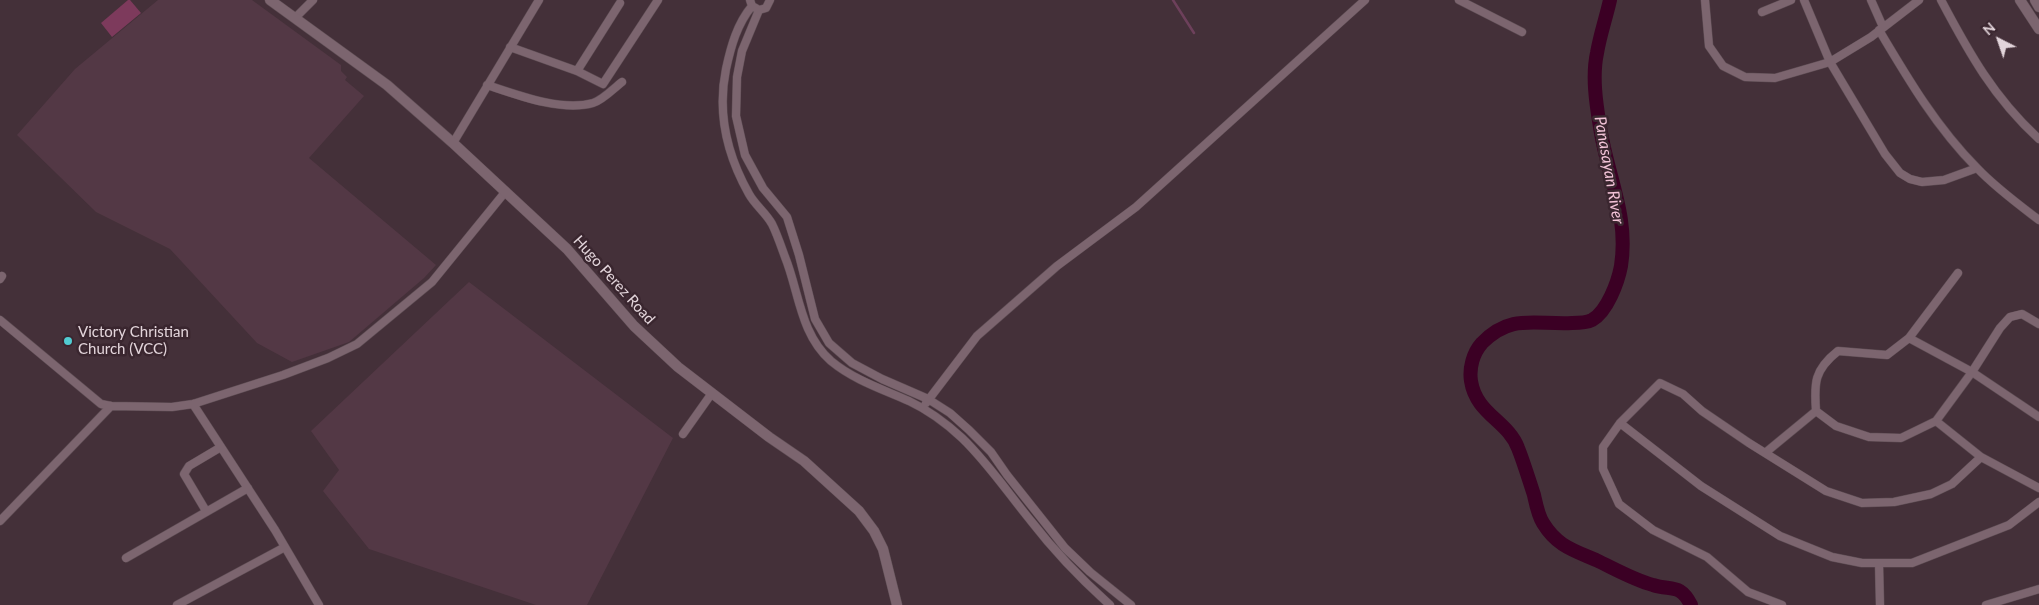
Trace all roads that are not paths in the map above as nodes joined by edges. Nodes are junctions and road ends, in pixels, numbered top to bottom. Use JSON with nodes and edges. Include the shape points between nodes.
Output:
{"nodes":[{"id":1,"x":270,"y":0,"type":"edge"},
{"id":2,"x":313,"y":0,"type":"edge"},
{"id":3,"x":539,"y":0,"type":"edge"},
{"id":4,"x":658,"y":0,"type":"edge"},
{"id":5,"x":770,"y":0,"type":"edge"},
{"id":6,"x":1365,"y":0,"type":"edge"},
{"id":7,"x":1459,"y":0,"type":"edge"},
{"id":8,"x":1705,"y":0,"type":"edge"},
{"id":9,"x":1791,"y":0,"type":"edge"},
{"id":10,"x":1804,"y":0,"type":"edge"},
{"id":11,"x":1871,"y":0,"type":"edge"},
{"id":12,"x":1919,"y":0,"type":"edge"},
{"id":13,"x":1941,"y":0,"type":"edge"},
{"id":14,"x":2020,"y":0,"type":"edge"},
{"id":15,"x":2035,"y":0,"type":"edge"},
{"id":16,"x":620,"y":3,"type":"dead end"},
{"id":17,"x":754,"y":5,"type":"edge"},
{"id":18,"x":2039,"y":7,"type":"edge"},
{"id":19,"x":1762,"y":12,"type":"dead end"},
{"id":20,"x":295,"y":18,"type":"junction"},
{"id":21,"x":1881,"y":29,"type":"junction"},
{"id":22,"x":2039,"y":29,"type":"edge"},
{"id":23,"x":1522,"y":32,"type":"dead end"},
{"id":24,"x":510,"y":46,"type":"junction"},
{"id":25,"x":1830,"y":62,"type":"junction"},
{"id":26,"x":577,"y":71,"type":"junction"},
{"id":27,"x":622,"y":82,"type":"dead end"},
{"id":28,"x":487,"y":84,"type":"junction"},
{"id":29,"x":2039,"y":139,"type":"edge"},
{"id":30,"x":453,"y":143,"type":"junction"},
{"id":31,"x":1977,"y":168,"type":"junction"},
{"id":32,"x":506,"y":191,"type":"junction"},
{"id":33,"x":2039,"y":220,"type":"edge"},
{"id":34,"x":1958,"y":273,"type":"dead end"},
{"id":35,"x":0,"y":320,"type":"edge"},
{"id":36,"x":2039,"y":324,"type":"edge"},
{"id":37,"x":1909,"y":338,"type":"junction"},
{"id":38,"x":829,"y":343,"type":"junction"},
{"id":39,"x":820,"y":350,"type":"junction"},
{"id":40,"x":1972,"y":372,"type":"junction"},
{"id":41,"x":712,"y":393,"type":"junction"},
{"id":42,"x":928,"y":399,"type":"junction"},
{"id":43,"x":192,"y":404,"type":"junction"},
{"id":44,"x":110,"y":406,"type":"junction"},
{"id":45,"x":923,"y":409,"type":"junction"},
{"id":46,"x":1816,"y":411,"type":"junction"},
{"id":47,"x":2039,"y":417,"type":"edge"},
{"id":48,"x":1936,"y":421,"type":"junction"},
{"id":49,"x":1620,"y":423,"type":"junction"},
{"id":50,"x":683,"y":434,"type":"dead end"},
{"id":51,"x":221,"y":446,"type":"junction"},
{"id":52,"x":1765,"y":453,"type":"junction"},
{"id":53,"x":1982,"y":457,"type":"junction"},
{"id":54,"x":248,"y":488,"type":"junction"},
{"id":55,"x":2039,"y":488,"type":"edge"},
{"id":56,"x":2039,"y":502,"type":"edge"},
{"id":57,"x":206,"y":511,"type":"junction"},
{"id":58,"x":0,"y":521,"type":"edge"},
{"id":59,"x":286,"y":547,"type":"junction"},
{"id":60,"x":126,"y":558,"type":"dead end"},
{"id":61,"x":1879,"y":563,"type":"junction"},
{"id":62,"x":2039,"y":589,"type":"edge"},
{"id":63,"x":177,"y":605,"type":"edge"},
{"id":64,"x":319,"y":605,"type":"edge"},
{"id":65,"x":897,"y":605,"type":"edge"},
{"id":66,"x":1110,"y":605,"type":"edge"},
{"id":67,"x":1131,"y":605,"type":"edge"},
{"id":68,"x":1782,"y":605,"type":"edge"},
{"id":69,"x":1880,"y":605,"type":"edge"},
{"id":70,"x":1986,"y":605,"type":"edge"}],
"edges":[{"from":1,"to":20,"type":"street","name":"Hugo Perez Road"},
{"from":2,"to":20,"type":"street"},
{"from":3,"to":24,"type":"street"},
{"from":4,"to":26,"type":"street","via":[[603,84]]},
{"from":5,"to":17,"type":"street","via":[[766,8]]},
{"from":6,"to":42,"type":"street","via":[[1136,207],[1058,266],[977,336]]},
{"from":7,"to":23,"type":"street"},
{"from":8,"to":25,"type":"street","via":[[1709,46],[1723,66],[1745,77],[1775,78]]},
{"from":9,"to":19,"type":"street"},
{"from":10,"to":25,"type":"street"},
{"from":11,"to":21,"type":"street"},
{"from":12,"to":21,"type":"street"},
{"from":13,"to":29,"type":"street","via":[[1973,60],[2006,104]]},
{"from":14,"to":22,"type":"street"},
{"from":15,"to":18,"type":"street"},
{"from":16,"to":26,"type":"street"},
{"from":17,"to":38,"type":"street","via":[[737,78],[736,116],[745,155],[763,188],[787,218],[815,319]]},
{"from":17,"to":39,"type":"street","via":[[730,47],[722,87],[722,116],[731,157],[750,195],[772,224],[805,324]]},
{"from":20,"to":30,"type":"street","name":"Hugo Perez Road","via":[[387,85]]},
{"from":21,"to":25,"type":"street"},
{"from":21,"to":31,"type":"street","via":[[1921,99]]},
{"from":24,"to":26,"type":"street"},
{"from":24,"to":28,"type":"street"},
{"from":25,"to":31,"type":"street","via":[[1884,154],[1900,174],[1922,182],[1944,180]]},
{"from":27,"to":28,"type":"street","via":[[594,103],[563,105],[525,98]]},
{"from":28,"to":30,"type":"street"},
{"from":30,"to":32,"type":"street","name":"Hugo Perez Road"},
{"from":31,"to":33,"type":"street"},
{"from":32,"to":41,"type":"street","name":"Hugo Perez Road","via":[[567,249],[634,326]]},
{"from":32,"to":43,"type":"street","via":[[432,282],[357,344],[283,375]]},
{"from":34,"to":37,"type":"street"},
{"from":35,"to":44,"type":"street","via":[[100,404]]},
{"from":36,"to":40,"type":"street","via":[[2022,314],[2010,317]]},
{"from":37,"to":40,"type":"street"},
{"from":37,"to":46,"type":"street","via":[[1887,355],[1838,352],[1824,362],[1814,386]]},
{"from":38,"to":39,"type":"street"},
{"from":38,"to":42,"type":"street","via":[[868,373]]},
{"from":39,"to":45,"type":"street","via":[[854,377]]},
{"from":40,"to":47,"type":"street"},
{"from":40,"to":48,"type":"street"},
{"from":41,"to":50,"type":"street"},
{"from":41,"to":65,"type":"street","name":"Hugo Perez Road","via":[[804,461],[859,511],[883,549]]},
{"from":42,"to":45,"type":"street"},
{"from":42,"to":67,"type":"street","via":[[970,430],[1066,548]]},
{"from":43,"to":44,"type":"street","via":[[172,407]]},
{"from":43,"to":51,"type":"street"},
{"from":44,"to":58,"type":"street"},
{"from":45,"to":66,"type":"street","via":[[962,439],[1061,558]]},
{"from":46,"to":48,"type":"street","via":[[1836,426],[1869,437],[1901,438]]},
{"from":46,"to":52,"type":"street"},
{"from":48,"to":53,"type":"street"},
{"from":49,"to":52,"type":"street","via":[[1660,383],[1683,394],[1702,411]]},
{"from":49,"to":61,"type":"street","via":[[1702,486],[1780,536],[1832,557],[1862,564]]},
{"from":49,"to":68,"type":"street","via":[[1603,447],[1603,469],[1619,504],[1653,530],[1708,557],[1748,592]]},
{"from":51,"to":54,"type":"street"},
{"from":51,"to":57,"type":"street","via":[[189,466],[184,474]]},
{"from":52,"to":53,"type":"street","via":[[1826,491],[1862,502],[1894,502],[1931,494],[1952,484]]},
{"from":53,"to":55,"type":"street"},
{"from":54,"to":57,"type":"street"},
{"from":54,"to":59,"type":"street"},
{"from":56,"to":61,"type":"street","via":[[2009,525],[1912,563]]},
{"from":57,"to":60,"type":"street"},
{"from":59,"to":63,"type":"street"},
{"from":59,"to":64,"type":"street"},
{"from":61,"to":69,"type":"street"},
{"from":62,"to":70,"type":"street"}]}
